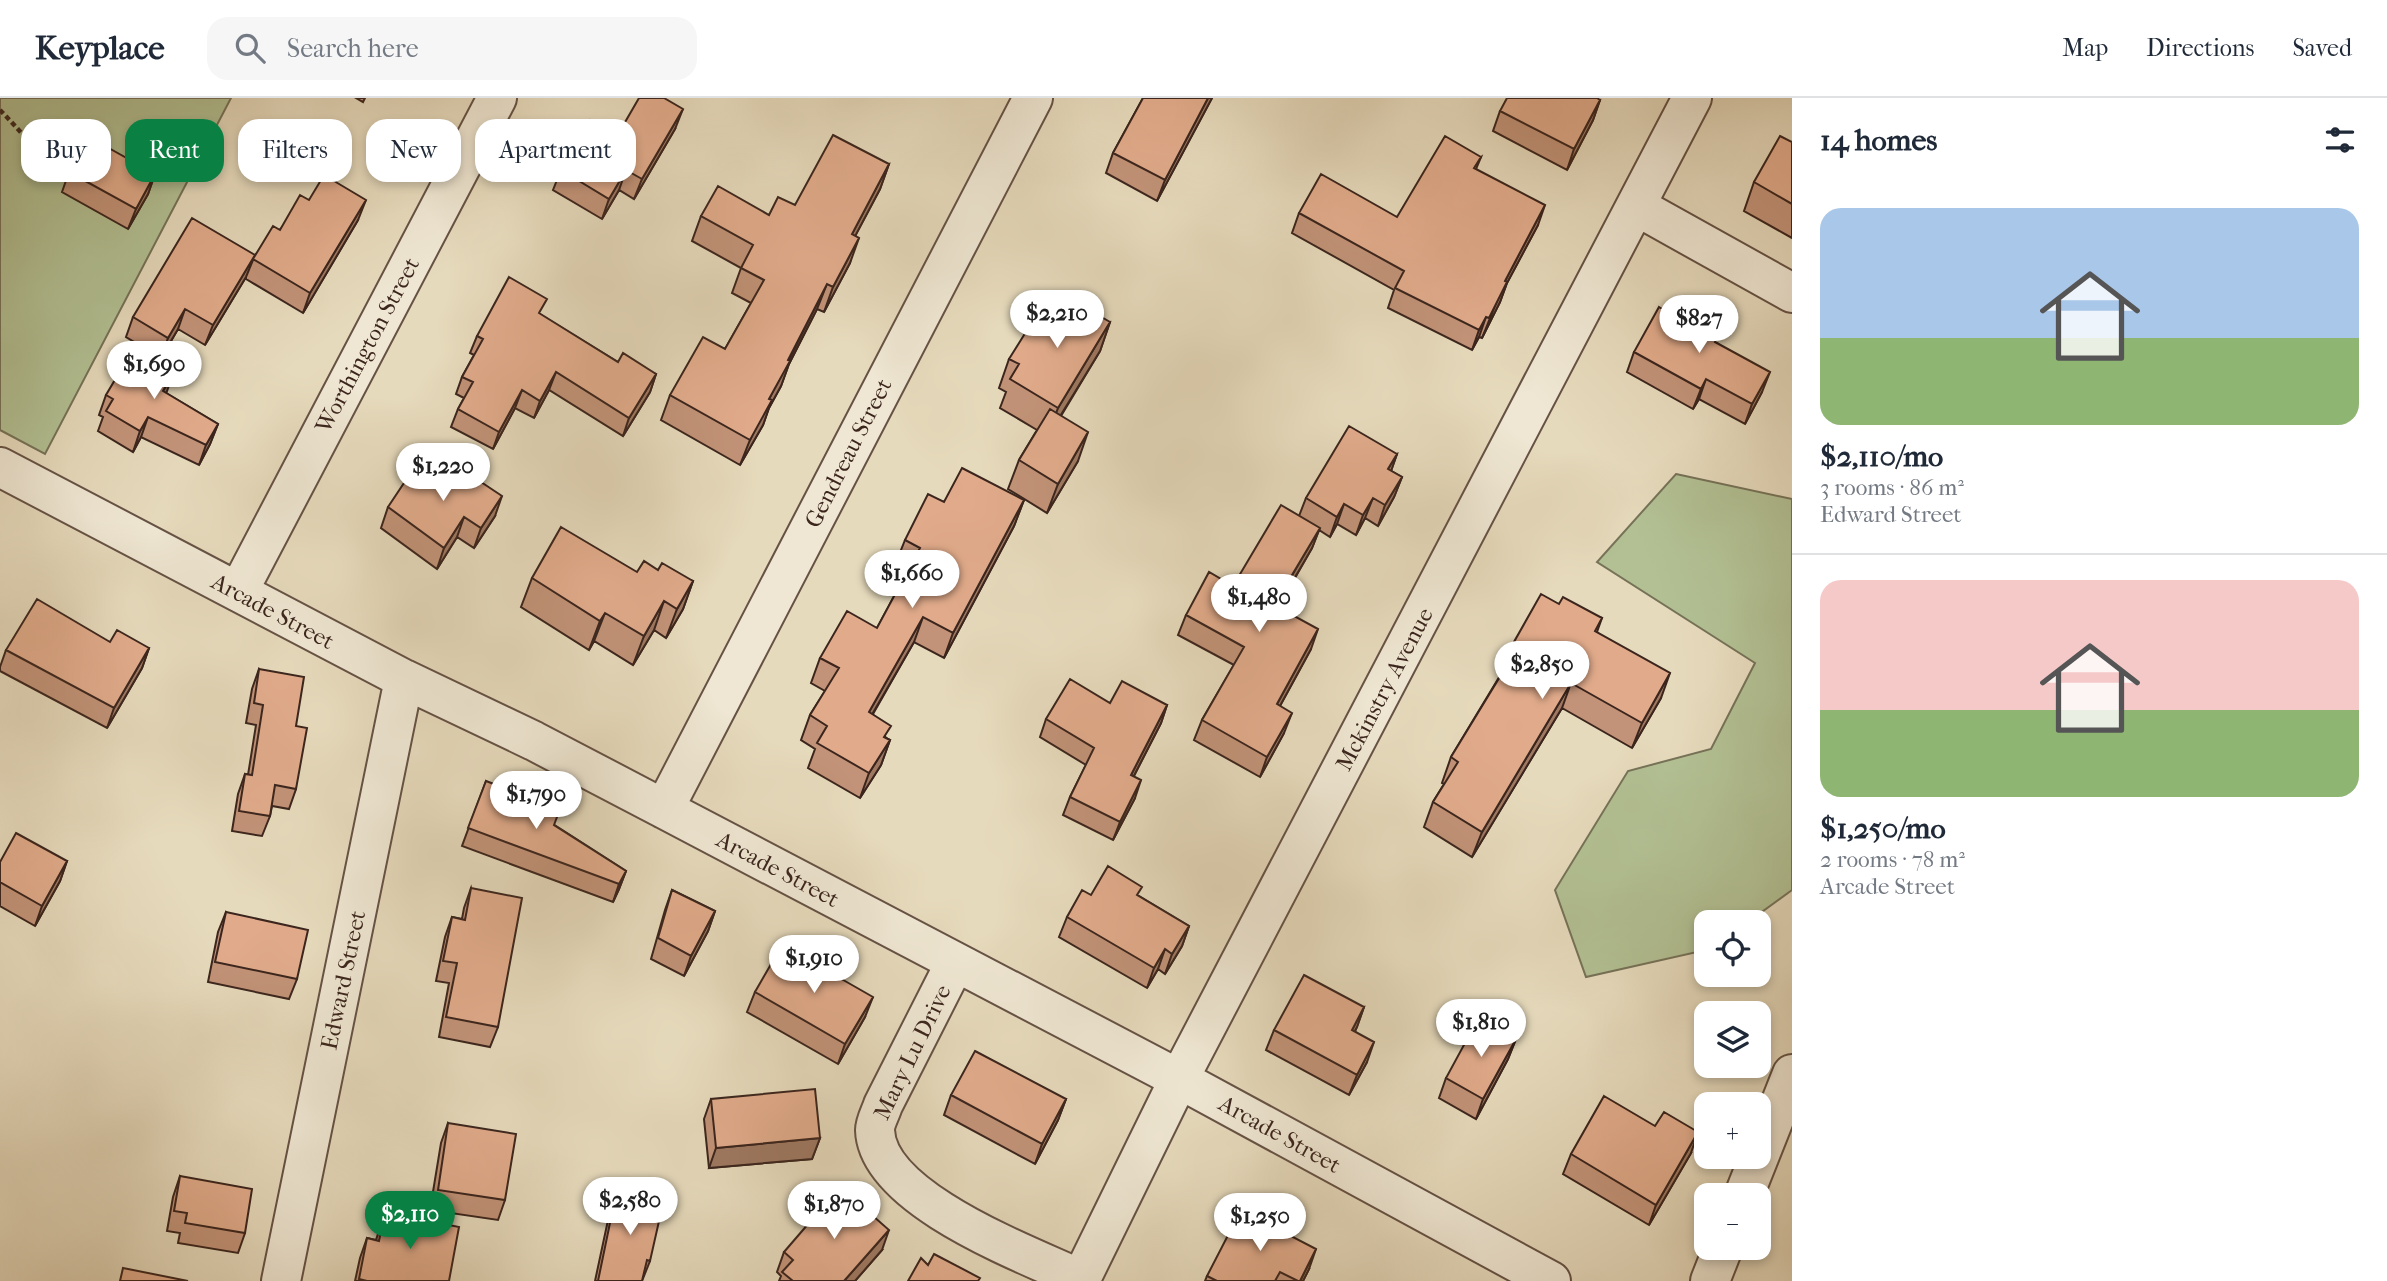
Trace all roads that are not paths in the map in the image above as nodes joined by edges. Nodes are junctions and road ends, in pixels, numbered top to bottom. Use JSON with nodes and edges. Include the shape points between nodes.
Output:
{"nodes":[{"id":1,"x":497,"y":98,"type":"edge"},
{"id":2,"x":1033,"y":98,"type":"edge"},
{"id":3,"x":1692,"y":98,"type":"edge"},
{"id":4,"x":1636,"y":206,"type":"junction"},
{"id":5,"x":1792,"y":293,"type":"edge"},
{"id":6,"x":0,"y":467,"type":"edge"},
{"id":7,"x":238,"y":592,"type":"junction"},
{"id":8,"x":404,"y":679,"type":"junction"},
{"id":9,"x":664,"y":808,"type":"junction"},
{"id":10,"x":955,"y":963,"type":"junction"},
{"id":11,"x":1792,"y":1074,"type":"edge"},
{"id":12,"x":1179,"y":1079,"type":"junction"},
{"id":13,"x":1749,"y":1183,"type":"edge"},
{"id":14,"x":1718,"y":1260,"type":"edge"},
{"id":15,"x":1080,"y":1280,"type":"edge"},
{"id":16,"x":281,"y":1281,"type":"edge"},
{"id":17,"x":1551,"y":1281,"type":"edge"},
{"id":18,"x":1710,"y":1281,"type":"edge"}],
"edges":[{"from":1,"to":7,"type":"street","name":"Worthington Street"},
{"from":2,"to":9,"type":"street","name":"Gendreau Street"},
{"from":3,"to":4,"type":"street","name":"Mckinstry Avenue"},
{"from":4,"to":5,"type":"street"},
{"from":4,"to":12,"type":"street","name":"Mckinstry Avenue"},
{"from":6,"to":7,"type":"street","name":"Arcade Street"},
{"from":7,"to":8,"type":"street","name":"Arcade Street"},
{"from":8,"to":9,"type":"street","name":"Arcade Street"},
{"from":8,"to":16,"type":"street","name":"Edward Street"},
{"from":9,"to":10,"type":"street","name":"Arcade Street"},
{"from":10,"to":12,"type":"street","name":"Arcade Street"},
{"from":10,"to":15,"type":"street","name":"Mary Lu Drive","via":[[883,1105],[875,1128],[879,1150],[892,1172],[925,1199],[970,1228]]},
{"from":11,"to":13,"type":"street"},
{"from":12,"to":15,"type":"street","name":"Mckinstry Avenue"},
{"from":12,"to":17,"type":"street","name":"Arcade Street"},
{"from":14,"to":18,"type":"street"}]}
